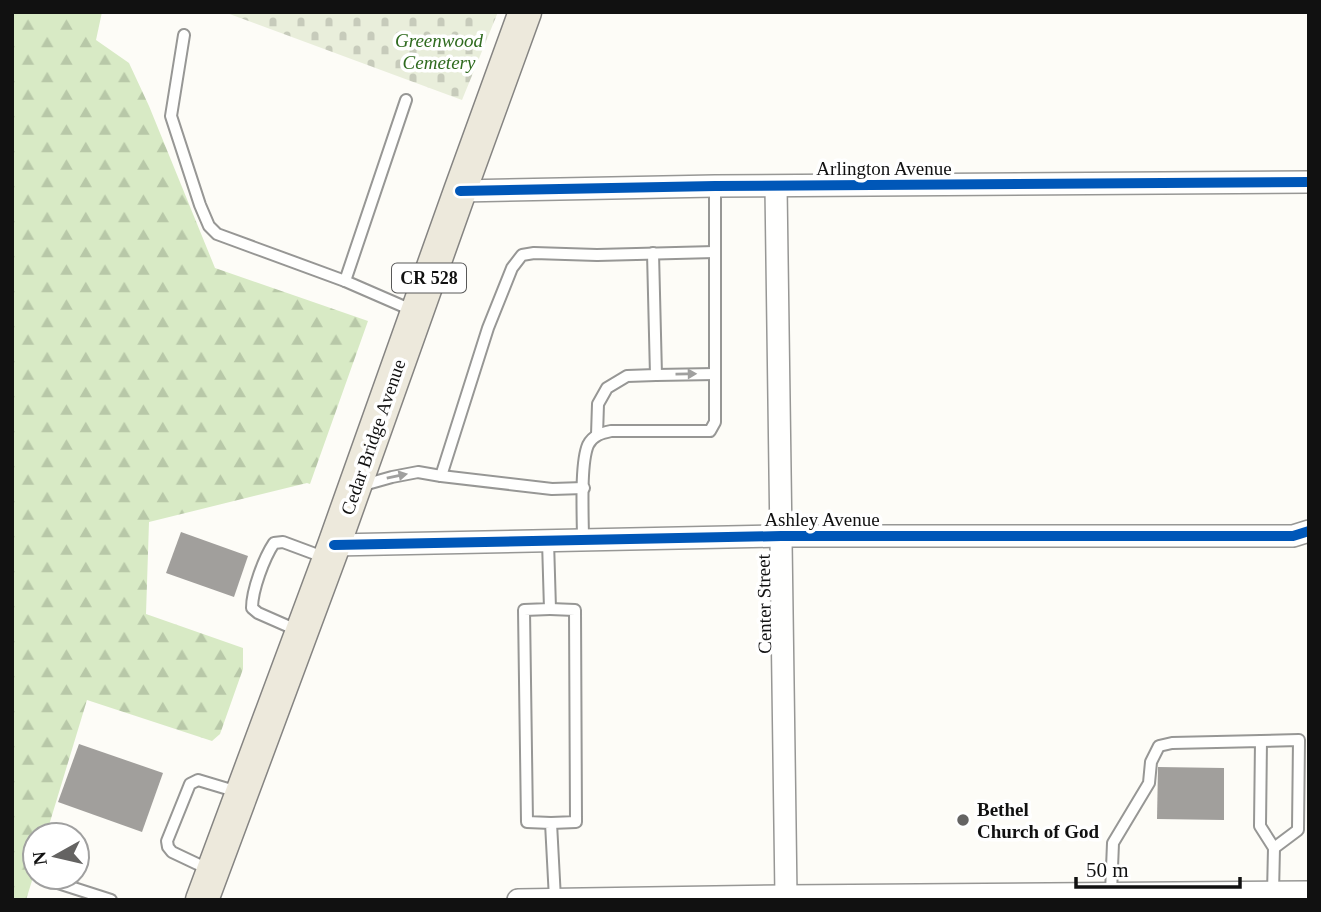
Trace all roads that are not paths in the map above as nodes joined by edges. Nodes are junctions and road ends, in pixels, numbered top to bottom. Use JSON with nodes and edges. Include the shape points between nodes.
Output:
{"nodes":[{"id":1,"x":525,"y":12,"type":"edge"},
{"id":2,"x":184,"y":35,"type":"dead end"},
{"id":3,"x":406,"y":100,"type":"dead end"},
{"id":4,"x":1309,"y":182,"type":"edge"},
{"id":5,"x":715,"y":187,"type":"junction"},
{"id":6,"x":776,"y":187,"type":"junction"},
{"id":7,"x":460,"y":191,"type":"junction"},
{"id":8,"x":715,"y":252,"type":"junction"},
{"id":9,"x":653,"y":253,"type":"junction"},
{"id":10,"x":345,"y":281,"type":"junction"},
{"id":11,"x":417,"y":312,"type":"junction"},
{"id":12,"x":656,"y":374,"type":"junction"},
{"id":13,"x":715,"y":374,"type":"junction"},
{"id":14,"x":597,"y":435,"type":"junction"},
{"id":15,"x":441,"y":477,"type":"junction"},
{"id":16,"x":354,"y":488,"type":"junction"},
{"id":17,"x":584,"y":488,"type":"junction"},
{"id":18,"x":1309,"y":531,"type":"edge"},
{"id":19,"x":781,"y":537,"type":"junction"},
{"id":20,"x":548,"y":541,"type":"junction"},
{"id":21,"x":583,"y":541,"type":"junction"},
{"id":22,"x":331,"y":552,"type":"junction"},
{"id":23,"x":550,"y":610,"type":"junction"},
{"id":24,"x":301,"y":632,"type":"junction"},
{"id":25,"x":1261,"y":741,"type":"junction"},
{"id":26,"x":241,"y":793,"type":"junction"},
{"id":27,"x":551,"y":823,"type":"junction"},
{"id":28,"x":1274,"y":848,"type":"junction"},
{"id":29,"x":207,"y":885,"type":"edge"},
{"id":30,"x":83,"y":891,"type":"edge"},
{"id":31,"x":1309,"y":892,"type":"edge"},
{"id":32,"x":1273,"y":893,"type":"junction"},
{"id":33,"x":1111,"y":894,"type":"junction"},
{"id":34,"x":786,"y":895,"type":"junction"},
{"id":35,"x":1082,"y":897,"type":"edge"},
{"id":36,"x":1195,"y":897,"type":"edge"},
{"id":37,"x":810,"y":898,"type":"edge"},
{"id":38,"x":555,"y":899,"type":"edge"},
{"id":39,"x":111,"y":900,"type":"edge"},
{"id":40,"x":518,"y":900,"type":"edge"}],
"edges":[{"from":1,"to":7,"type":"main road","name":"Cedar Bridge Avenue","number":"CR 528"},
{"from":2,"to":10,"type":"lane","via":[[171,116],[209,226],[217,234]]},
{"from":3,"to":10,"type":"lane"},
{"from":4,"to":6,"type":"street","name":"Arlington Avenue"},
{"from":5,"to":6,"type":"street","name":"Arlington Avenue"},
{"from":5,"to":7,"type":"street","name":"Arlington Avenue"},
{"from":5,"to":8,"type":"lane"},
{"from":6,"to":19,"type":"street","name":"Center Street"},
{"from":7,"to":11,"type":"main road","name":"Cedar Bridge Avenue","number":"CR 528"},
{"from":8,"to":9,"type":"lane"},
{"from":8,"to":13,"type":"lane"},
{"from":9,"to":12,"type":"lane"},
{"from":9,"to":15,"type":"lane","via":[[522,256],[512,268],[488,328]]},
{"from":10,"to":11,"type":"lane"},
{"from":11,"to":16,"type":"main road","name":"Cedar Bridge Avenue","number":"CR 528"},
{"from":12,"to":13,"type":"lane","one_way":true},
{"from":12,"to":14,"type":"lane","via":[[627,376],[607,388],[598,404]]},
{"from":13,"to":14,"type":"lane","via":[[715,422],[710,431],[611,431]]},
{"from":14,"to":17,"type":"lane","via":[[589,444]]},
{"from":16,"to":15,"type":"lane","one_way":true,"via":[[418,472]]},
{"from":15,"to":17,"type":"lane"},
{"from":16,"to":22,"type":"main road","name":"Cedar Bridge Avenue","number":"CR 528"},
{"from":17,"to":21,"type":"lane"},
{"from":18,"to":19,"type":"street","name":"Ashley Avenue","via":[[1293,536]]},
{"from":19,"to":21,"type":"street","name":"Ashley Avenue"},
{"from":19,"to":34,"type":"street","name":"Center Street"},
{"from":20,"to":21,"type":"street","name":"Ashley Avenue"},
{"from":20,"to":22,"type":"street","name":"Ashley Avenue"},
{"from":20,"to":23,"type":"lane"},
{"from":22,"to":24,"type":"main road","name":"Cedar Bridge Avenue","number":"CR 528"},
{"from":22,"to":24,"type":"lane","via":[[284,542],[274,543],[269,551],[252,608]]},
{"from":23,"to":27,"type":"lane","via":[[575,610],[576,808],[576,822]]},
{"from":23,"to":27,"type":"lane","via":[[524,610],[527,822]]},
{"from":24,"to":26,"type":"main road","name":"Cedar Bridge Avenue","number":"CR 528"},
{"from":25,"to":28,"type":"lane","via":[[1260,826]]},
{"from":25,"to":28,"type":"lane","via":[[1299,740],[1298,830]]},
{"from":25,"to":33,"type":"lane","via":[[1159,746],[1151,762],[1149,783],[1112,843]]},
{"from":26,"to":29,"type":"main road","name":"Cedar Bridge Avenue","number":"CR 528"},
{"from":26,"to":29,"type":"lane","via":[[194,781],[167,841],[168,848]]},
{"from":27,"to":38,"type":"lane"},
{"from":28,"to":32,"type":"lane"},
{"from":30,"to":39,"type":"lane"},
{"from":31,"to":32,"type":"street"},
{"from":32,"to":36,"type":"street"},
{"from":33,"to":35,"type":"street"},
{"from":33,"to":36,"type":"street"},
{"from":34,"to":37,"type":"street"},
{"from":34,"to":38,"type":"street"},
{"from":35,"to":37,"type":"street"},
{"from":38,"to":40,"type":"street"}]}
